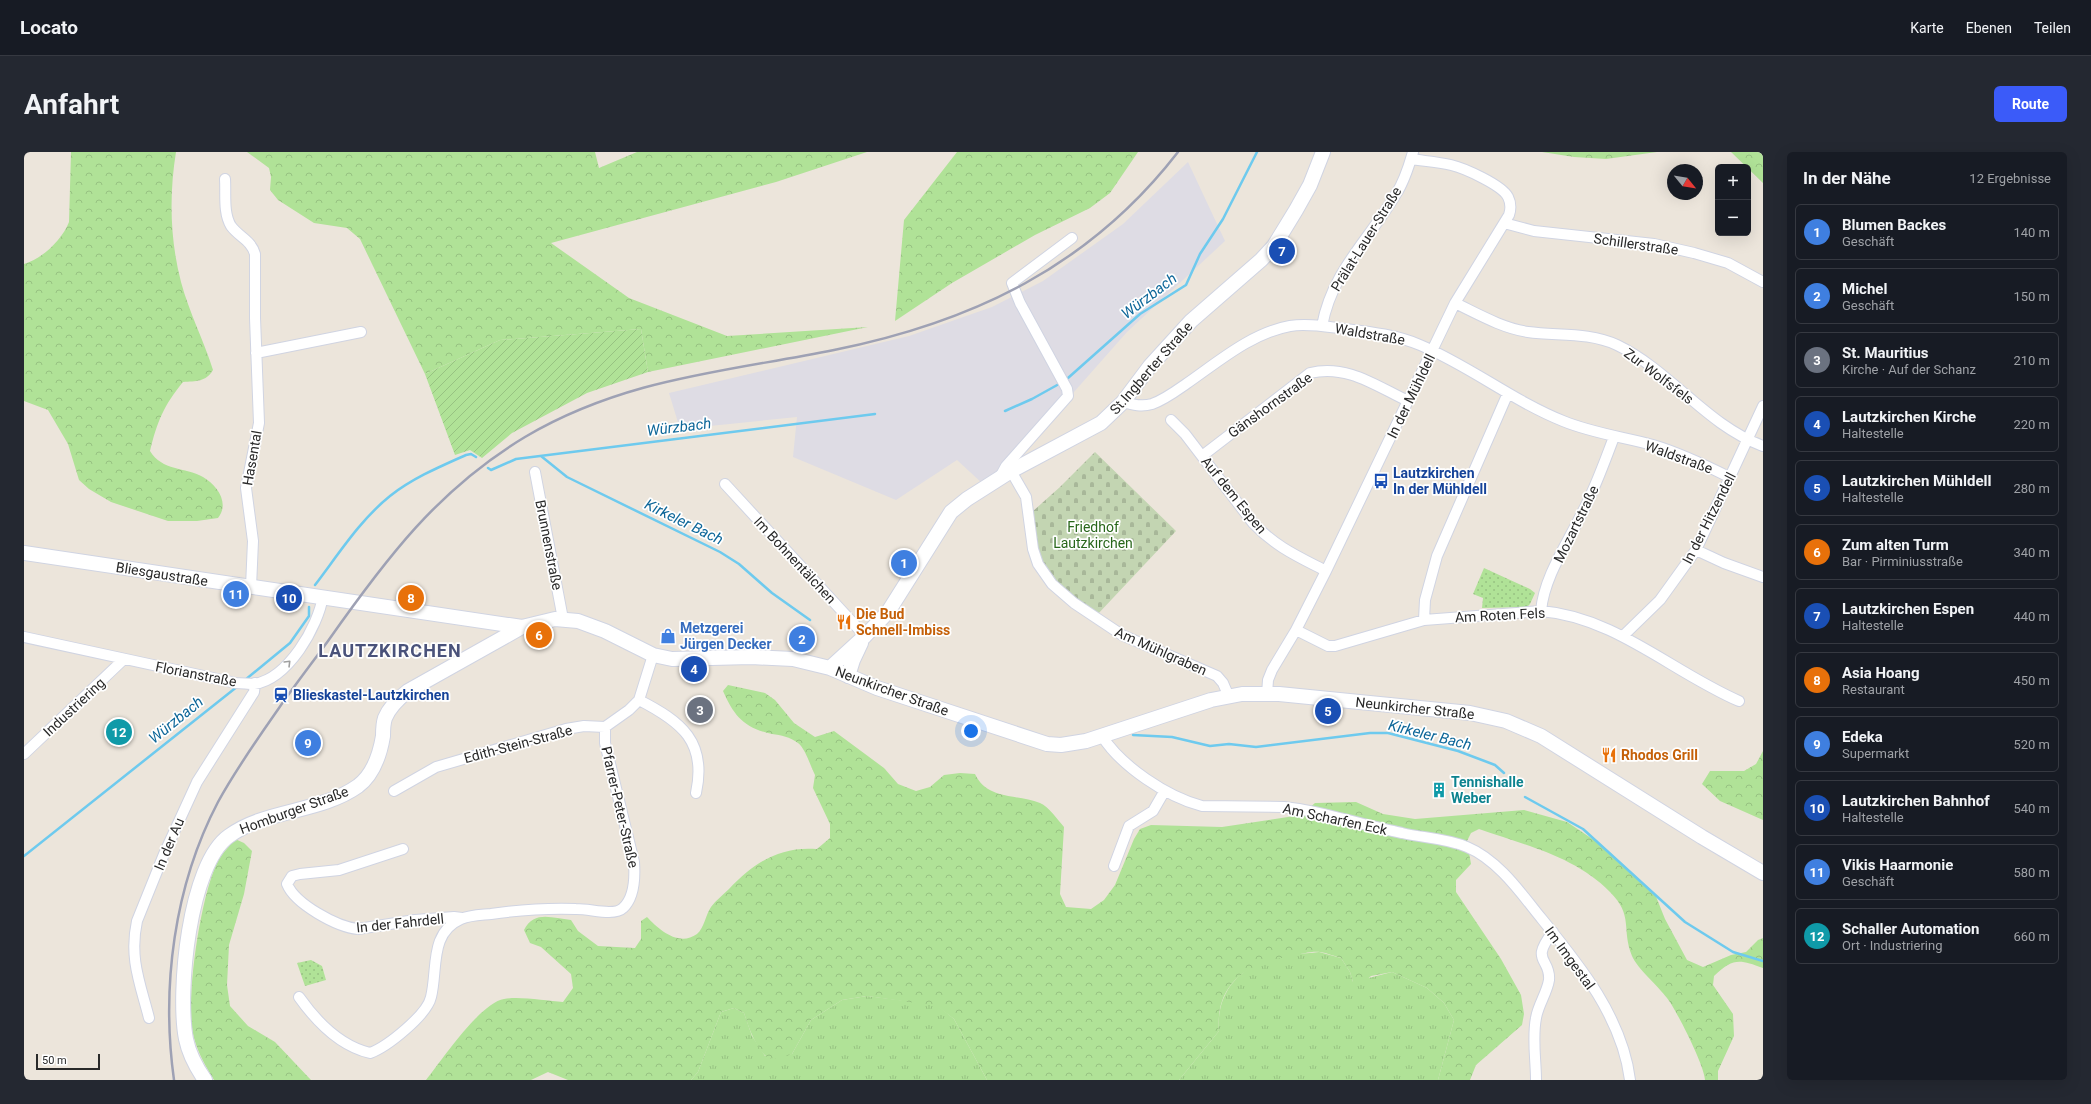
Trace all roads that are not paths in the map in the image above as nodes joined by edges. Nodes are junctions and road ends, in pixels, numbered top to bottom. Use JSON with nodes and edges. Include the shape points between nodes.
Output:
{"nodes":[{"id":1,"x":1323,"y":152,"type":"edge"},
{"id":2,"x":1412,"y":156,"type":"edge"},
{"id":3,"x":225,"y":180,"type":"dead end"},
{"id":4,"x":1504,"y":223,"type":"junction"},
{"id":5,"x":1072,"y":238,"type":"dead end"},
{"id":6,"x":1763,"y":282,"type":"edge"},
{"id":7,"x":1455,"y":303,"type":"junction"},
{"id":8,"x":1322,"y":326,"type":"junction"},
{"id":9,"x":361,"y":332,"type":"dead end"},
{"id":10,"x":1433,"y":350,"type":"junction"},
{"id":11,"x":256,"y":353,"type":"junction"},
{"id":12,"x":1508,"y":393,"type":"junction"},
{"id":13,"x":1123,"y":402,"type":"junction"},
{"id":14,"x":1408,"y":402,"type":"junction"},
{"id":15,"x":1763,"y":406,"type":"edge"},
{"id":16,"x":1171,"y":420,"type":"dead end"},
{"id":17,"x":1614,"y":437,"type":"junction"},
{"id":18,"x":1747,"y":440,"type":"junction"},
{"id":19,"x":1763,"y":446,"type":"edge"},
{"id":20,"x":1202,"y":456,"type":"junction"},
{"id":21,"x":535,"y":472,"type":"dead end"},
{"id":22,"x":1006,"y":474,"type":"junction"},
{"id":23,"x":1729,"y":477,"type":"junction"},
{"id":24,"x":725,"y":484,"type":"dead end"},
{"id":25,"x":1696,"y":550,"type":"junction"},
{"id":26,"x":24,"y":553,"type":"edge"},
{"id":27,"x":1326,"y":571,"type":"junction"},
{"id":28,"x":1763,"y":577,"type":"edge"},
{"id":29,"x":251,"y":587,"type":"junction"},
{"id":30,"x":323,"y":596,"type":"junction"},
{"id":31,"x":1540,"y":611,"type":"junction"},
{"id":32,"x":563,"y":619,"type":"junction"},
{"id":33,"x":1424,"y":620,"type":"junction"},
{"id":34,"x":481,"y":621,"type":"junction"},
{"id":35,"x":522,"y":627,"type":"junction"},
{"id":36,"x":1296,"y":630,"type":"junction"},
{"id":37,"x":865,"y":636,"type":"junction"},
{"id":38,"x":1623,"y":636,"type":"junction"},
{"id":39,"x":24,"y":637,"type":"edge"},
{"id":40,"x":485,"y":648,"type":"junction"},
{"id":41,"x":653,"y":655,"type":"junction"},
{"id":42,"x":124,"y":660,"type":"junction"},
{"id":43,"x":830,"y":668,"type":"junction"},
{"id":44,"x":848,"y":676,"type":"junction"},
{"id":45,"x":250,"y":684,"type":"junction"},
{"id":46,"x":1267,"y":694,"type":"junction"},
{"id":47,"x":1229,"y":697,"type":"junction"},
{"id":48,"x":639,"y":700,"type":"junction"},
{"id":49,"x":1738,"y":701,"type":"dead end"},
{"id":50,"x":605,"y":727,"type":"junction"},
{"id":51,"x":1102,"y":736,"type":"junction"},
{"id":52,"x":24,"y":754,"type":"edge"},
{"id":53,"x":394,"y":791,"type":"dead end"},
{"id":54,"x":1164,"y":792,"type":"junction"},
{"id":55,"x":696,"y":793,"type":"dead end"},
{"id":56,"x":403,"y":849,"type":"dead end"},
{"id":57,"x":1480,"y":854,"type":"joint"},
{"id":58,"x":1114,"y":866,"type":"dead end"},
{"id":59,"x":1763,"y":873,"type":"edge"},
{"id":60,"x":462,"y":918,"type":"junction"},
{"id":61,"x":1553,"y":932,"type":"junction"},
{"id":62,"x":299,"y":997,"type":"dead end"},
{"id":63,"x":149,"y":1018,"type":"dead end"},
{"id":64,"x":205,"y":1080,"type":"edge"},
{"id":65,"x":1536,"y":1080,"type":"edge"},
{"id":66,"x":1630,"y":1080,"type":"edge"}],
"edges":[{"from":1,"to":13,"type":"main road","name":"St.Ingberter Straße","via":[[1310,184],[1274,246],[1244,277],[1169,344]]},
{"from":2,"to":4,"type":"street","name":"In der Mühldell","via":[[1462,168],[1503,190],[1508,196],[1510,209]]},
{"from":2,"to":8,"type":"street","name":"Prälat-Lauer-Straße","via":[[1397,193],[1341,274],[1326,309]]},
{"from":3,"to":11,"type":"street","name":"Hasental","via":[[229,221],[253,247],[255,254]]},
{"from":4,"to":6,"type":"street","name":"Schillerstraße","via":[[1534,231],[1654,244],[1694,253],[1728,264]]},
{"from":4,"to":7,"type":"street","name":"In der Mühldell"},
{"from":5,"to":22,"type":"street","via":[[1012,283],[1068,396],[1006,466]]},
{"from":7,"to":10,"type":"street","name":"In der Mühldell"},
{"from":7,"to":18,"type":"street","name":"Zur Wolfsfels","via":[[1516,329],[1584,336],[1616,345],[1641,360],[1722,424]]},
{"from":8,"to":10,"type":"street","name":"Waldstraße","via":[[1390,336]]},
{"from":8,"to":13,"type":"street","name":"Waldstraße","via":[[1290,326],[1272,330],[1232,352],[1153,404],[1134,405]]},
{"from":9,"to":11,"type":"street"},
{"from":10,"to":12,"type":"street","name":"Waldstraße"},
{"from":10,"to":14,"type":"street","name":"In der Mühldell"},
{"from":11,"to":29,"type":"street","name":"Hasental","via":[[259,423],[246,488],[253,541]]},
{"from":12,"to":17,"type":"street","name":"Waldstraße","via":[[1558,419]]},
{"from":12,"to":33,"type":"street","via":[[1436,556],[1425,600]]},
{"from":13,"to":22,"type":"main road","name":"St.Ingberter Straße","via":[[1101,423]]},
{"from":14,"to":20,"type":"street","name":"Gänshornstraße","via":[[1347,372],[1323,370],[1310,373]]},
{"from":14,"to":27,"type":"street","name":"In der Mühldell"},
{"from":15,"to":18,"type":"street","name":"In der Hitzendell"},
{"from":16,"to":20,"type":"street","name":"Auf dem Espen"},
{"from":17,"to":23,"type":"street","name":"Waldstraße","via":[[1670,451]]},
{"from":17,"to":31,"type":"street","name":"Mozartstraße","via":[[1589,498],[1552,572]]},
{"from":18,"to":19,"type":"street","name":"Zur Wolfsfels"},
{"from":18,"to":23,"type":"street","name":"In der Hitzendell"},
{"from":20,"to":27,"type":"street","name":"Auf dem Espen","via":[[1264,534],[1285,550]]},
{"from":21,"to":32,"type":"street","name":"Brunnenstraße"},
{"from":22,"to":37,"type":"main road","name":"St.Ingberter Straße","via":[[951,512],[932,538],[897,599]]},
{"from":22,"to":47,"type":"street","name":"Am Mühlgraben","via":[[1026,497],[1032,549],[1038,564],[1052,584],[1122,635],[1216,676],[1223,683]]},
{"from":23,"to":25,"type":"street","name":"In der Hitzendell"},
{"from":24,"to":37,"type":"street","name":"Im Bohnentälchen"},
{"from":25,"to":28,"type":"street"},
{"from":25,"to":38,"type":"street","name":"In der Hitzendell","via":[[1660,600]]},
{"from":26,"to":29,"type":"main road","name":"Bliesgaustraße"},
{"from":27,"to":36,"type":"street","name":"In der Mühldell"},
{"from":29,"to":30,"type":"main road","name":"Bliesgaustraße"},
{"from":30,"to":34,"type":"main road","name":"Bliesgaustraße"},
{"from":45,"to":30,"type":"street","name":"Florianstraße","one_way":true,"via":[[278,672],[296,655],[318,617]]},
{"from":31,"to":33,"type":"street","name":"Am Roten Fels"},
{"from":31,"to":38,"type":"street","name":"Am Roten Fels","via":[[1572,616]]},
{"from":32,"to":35,"type":"main road"},
{"from":32,"to":41,"type":"main road","name":"Neunkircher Straße","via":[[592,625]]},
{"from":33,"to":36,"type":"street","name":"Am Roten Fels","via":[[1335,646],[1328,646]]},
{"from":34,"to":35,"type":"main road","name":"Bliesgaustraße"},
{"from":34,"to":40,"type":"main road","via":[[486,625],[489,635]]},
{"from":35,"to":40,"type":"main road","name":"Homburger Straße"},
{"from":36,"to":46,"type":"street","name":"In der Mühldell","via":[[1272,670]]},
{"from":37,"to":43,"type":"main road","name":"St.Ingberter Straße"},
{"from":37,"to":44,"type":"main road","name":"St.Ingberter Straße","via":[[852,660]]},
{"from":38,"to":49,"type":"street","name":"Am Roten Fels","via":[[1695,680]]},
{"from":39,"to":42,"type":"street","name":"Florianstraße"},
{"from":40,"to":64,"type":"main road","name":"Homburger Straße","via":[[399,698],[386,717],[378,758],[358,786],[330,799],[262,821],[229,835],[215,849],[205,868],[190,924],[184,975],[186,1040],[192,1059]]},
{"from":41,"to":43,"type":"main road","name":"Neunkircher Straße","via":[[682,660],[781,658]]},
{"from":41,"to":48,"type":"street"},
{"from":42,"to":45,"type":"street","name":"Florianstraße"},
{"from":42,"to":52,"type":"street","name":"Industriering"},
{"from":43,"to":44,"type":"main road","name":"Neunkircher Straße"},
{"from":44,"to":51,"type":"main road","name":"Neunkircher Straße","via":[[1047,744],[1071,744]]},
{"from":45,"to":63,"type":"street","name":"In der Au","via":[[254,692],[188,799],[137,921],[134,960]]},
{"from":46,"to":47,"type":"main road","name":"Neunkircher Straße"},
{"from":46,"to":59,"type":"main road","name":"Neunkircher Straße","via":[[1458,711],[1488,716],[1524,727]]},
{"from":47,"to":51,"type":"main road","name":"Neunkircher Straße","via":[[1211,700]]},
{"from":48,"to":50,"type":"street"},
{"from":48,"to":55,"type":"street","via":[[661,712],[693,743],[700,770]]},
{"from":50,"to":53,"type":"street","name":"Edith-Stein-Straße","via":[[584,726],[566,729],[444,764],[427,770]]},
{"from":50,"to":60,"type":"street","name":"Pfarrer-Peter-Straße","via":[[605,743],[634,862],[634,884],[624,908],[609,912],[540,909]]},
{"from":51,"to":54,"type":"street","name":"Am Scharfen Eck","via":[[1112,750]]},
{"from":54,"to":57,"type":"street","name":"Am Scharfen Eck","via":[[1202,806],[1284,807],[1313,812],[1452,842]]},
{"from":54,"to":58,"type":"street","via":[[1153,811],[1129,826]]},
{"from":56,"to":60,"type":"street","name":"In der Fahrdell","via":[[339,870],[292,876],[287,884],[295,897],[303,903],[351,929],[415,920]]},
{"from":57,"to":61,"type":"street","name":"Im Imgestal","via":[[1506,876]]},
{"from":60,"to":62,"type":"street","via":[[447,929],[437,946],[431,997],[423,1012],[384,1047],[370,1053],[354,1047],[324,1027]]},
{"from":61,"to":65,"type":"street","via":[[1544,942],[1541,956],[1549,980],[1535,1020]]},
{"from":61,"to":66,"type":"street","name":"Im Imgestal","via":[[1574,958],[1606,1010],[1622,1050]]}]}
